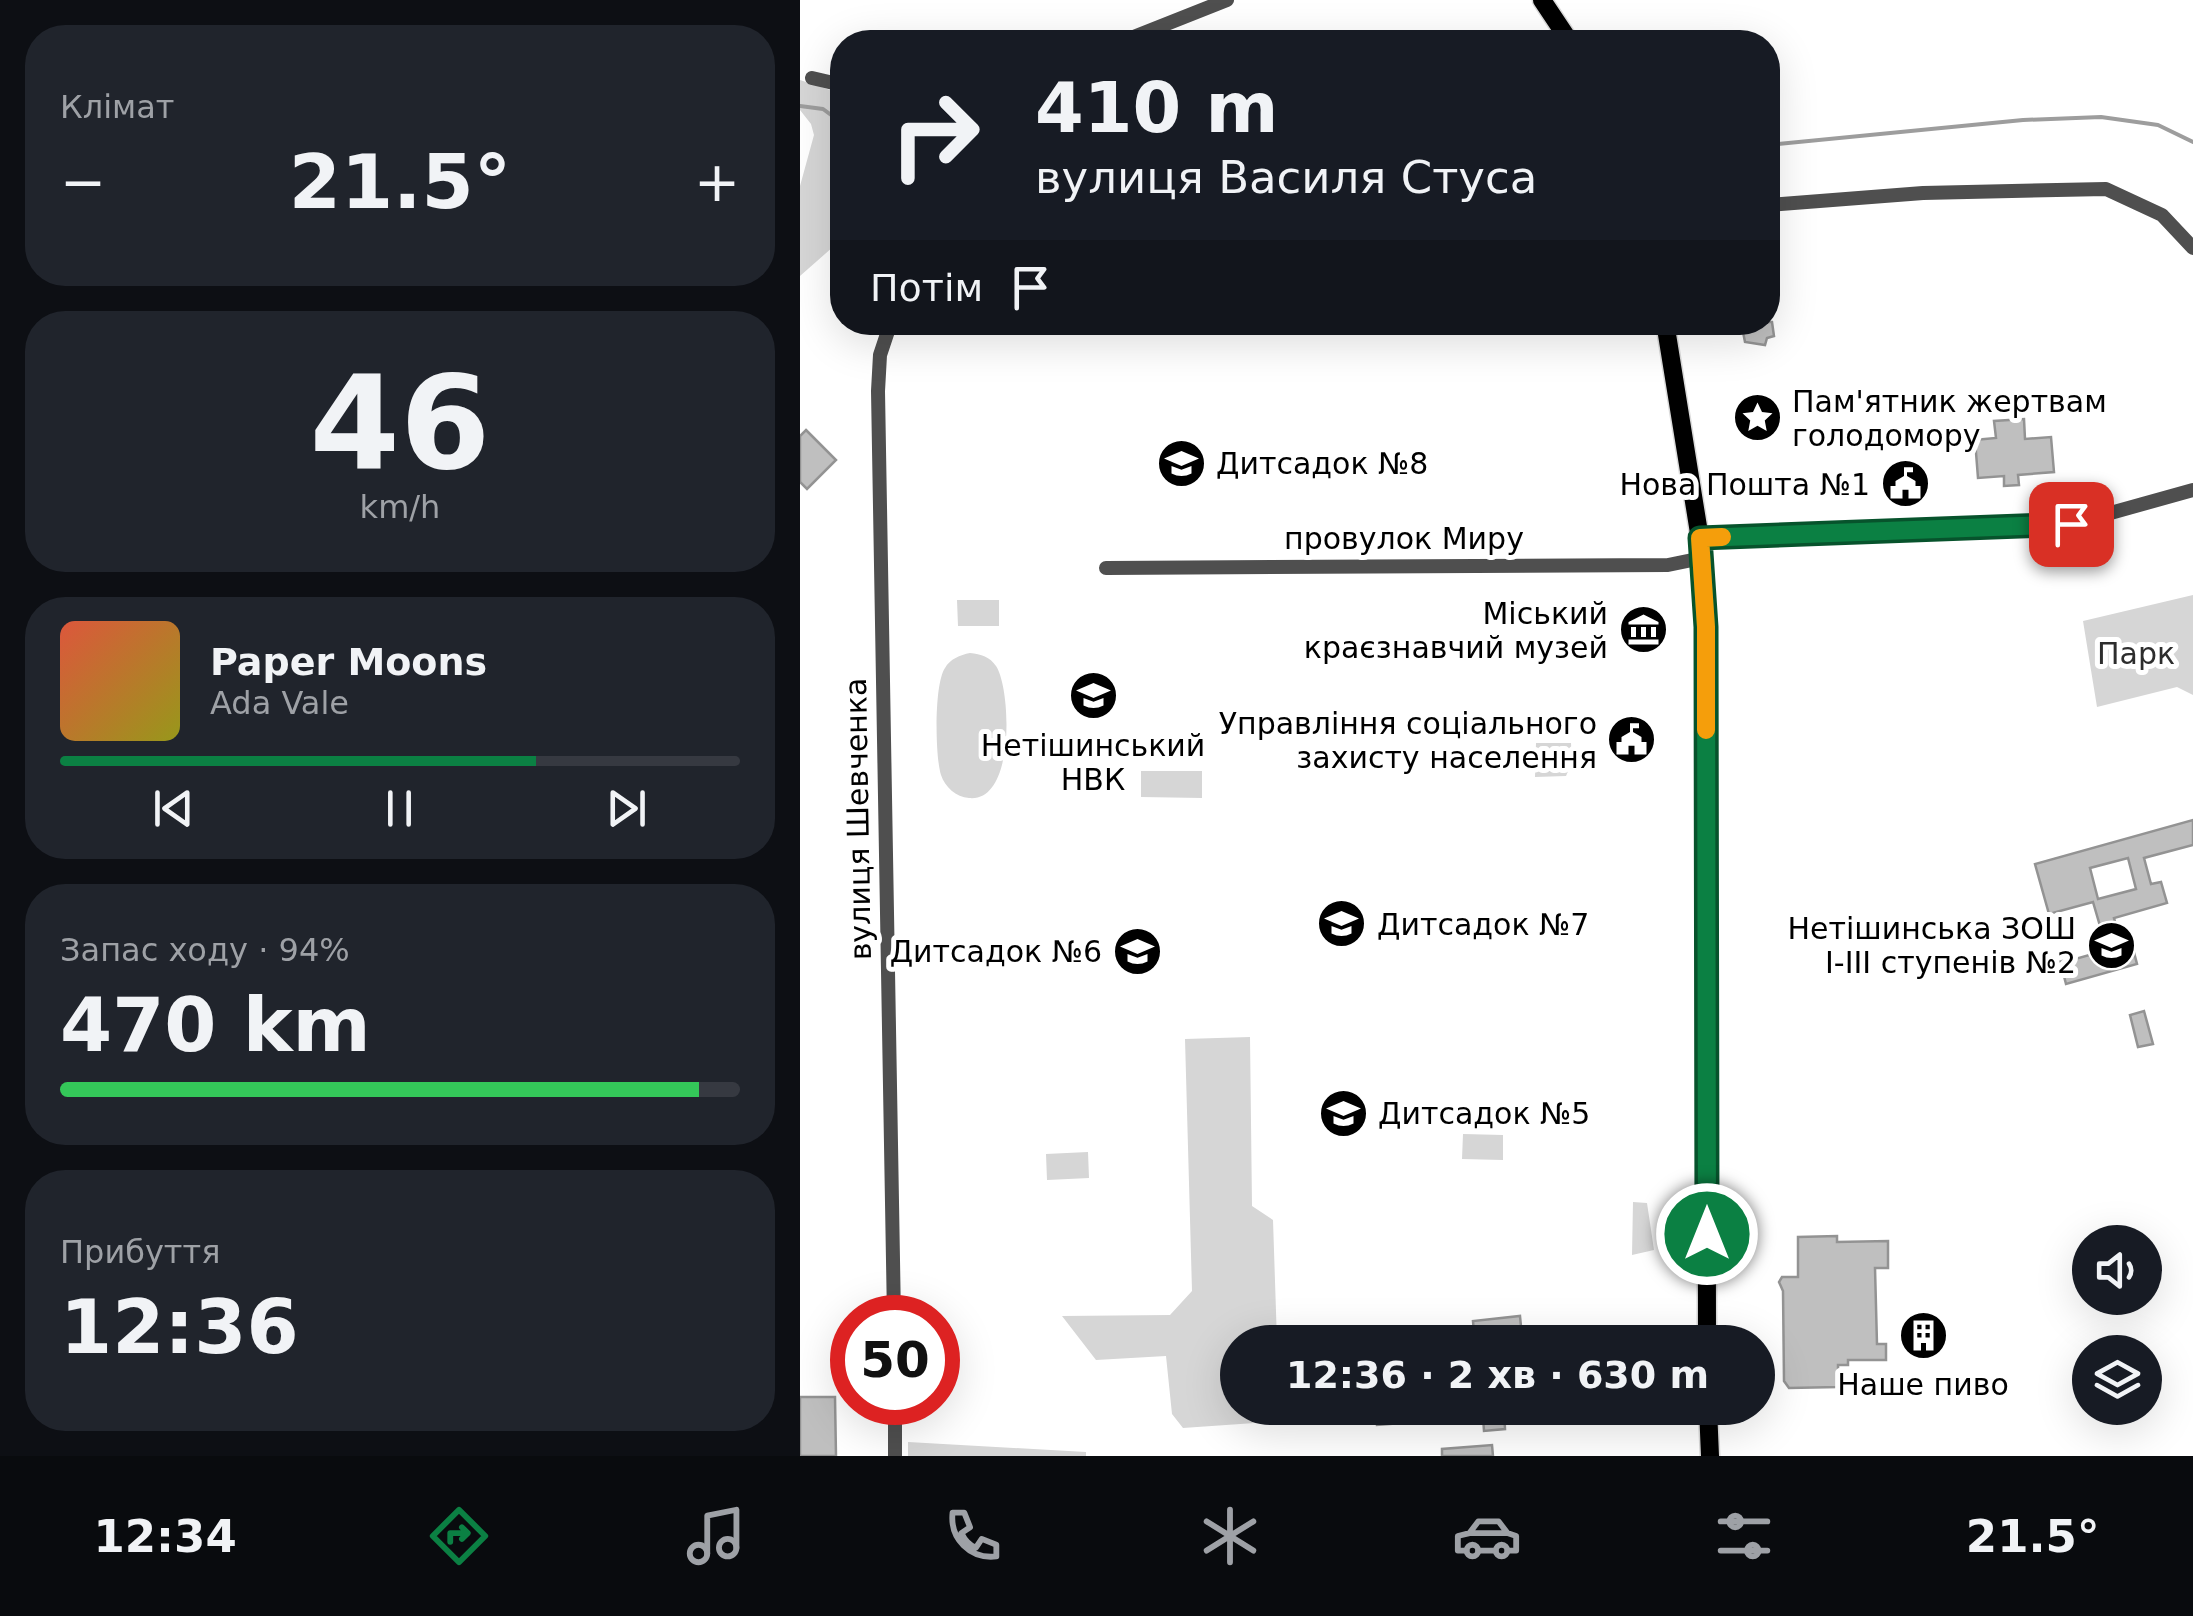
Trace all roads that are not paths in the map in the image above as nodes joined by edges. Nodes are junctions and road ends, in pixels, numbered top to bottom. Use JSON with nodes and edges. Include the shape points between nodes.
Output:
{"nodes":[{"id":1,"x":1227,"y":0,"type":"edge"},
{"id":2,"x":1542,"y":0,"type":"edge"},
{"id":3,"x":1559,"y":0,"type":"edge"},
{"id":4,"x":1151,"y":30,"type":"edge"},
{"id":5,"x":1563,"y":30,"type":"edge"},
{"id":6,"x":1566,"y":30,"type":"edge"},
{"id":7,"x":812,"y":78,"type":"dead end"},
{"id":8,"x":830,"y":82,"type":"edge"},
{"id":9,"x":1780,"y":205,"type":"edge"},
{"id":10,"x":2193,"y":248,"type":"edge"},
{"id":11,"x":887,"y":335,"type":"edge"},
{"id":12,"x":1668,"y":335,"type":"edge"},
{"id":13,"x":2193,"y":490,"type":"edge"},
{"id":14,"x":1700,"y":538,"type":"junction"},
{"id":15,"x":1702,"y":558,"type":"junction"},
{"id":16,"x":1106,"y":568,"type":"dead end"},
{"id":17,"x":894,"y":1295,"type":"edge"},
{"id":18,"x":1707,"y":1325,"type":"edge"},
{"id":19,"x":895,"y":1425,"type":"edge"},
{"id":20,"x":1709,"y":1425,"type":"edge"},
{"id":21,"x":896,"y":1456,"type":"edge"},
{"id":22,"x":1710,"y":1456,"type":"edge"}],
"edges":[{"from":1,"to":4,"type":"street"},
{"from":2,"to":5,"type":"main road"},
{"from":3,"to":6,"type":"main road"},
{"from":7,"to":8,"type":"street"},
{"from":9,"to":10,"type":"street","via":[[2106,189],[2162,215]]},
{"from":11,"to":17,"type":"street","name":"вулиця Шевченка","via":[[878,392]]},
{"from":12,"to":14,"type":"main road"},
{"from":13,"to":14,"type":"street","via":[[2071,524]]},
{"from":14,"to":15,"type":"main road"},
{"from":15,"to":16,"type":"street","name":"провулок Миру","via":[[1668,565]]},
{"from":15,"to":18,"type":"main road"},
{"from":19,"to":21,"type":"street"},
{"from":20,"to":22,"type":"main road"}]}
